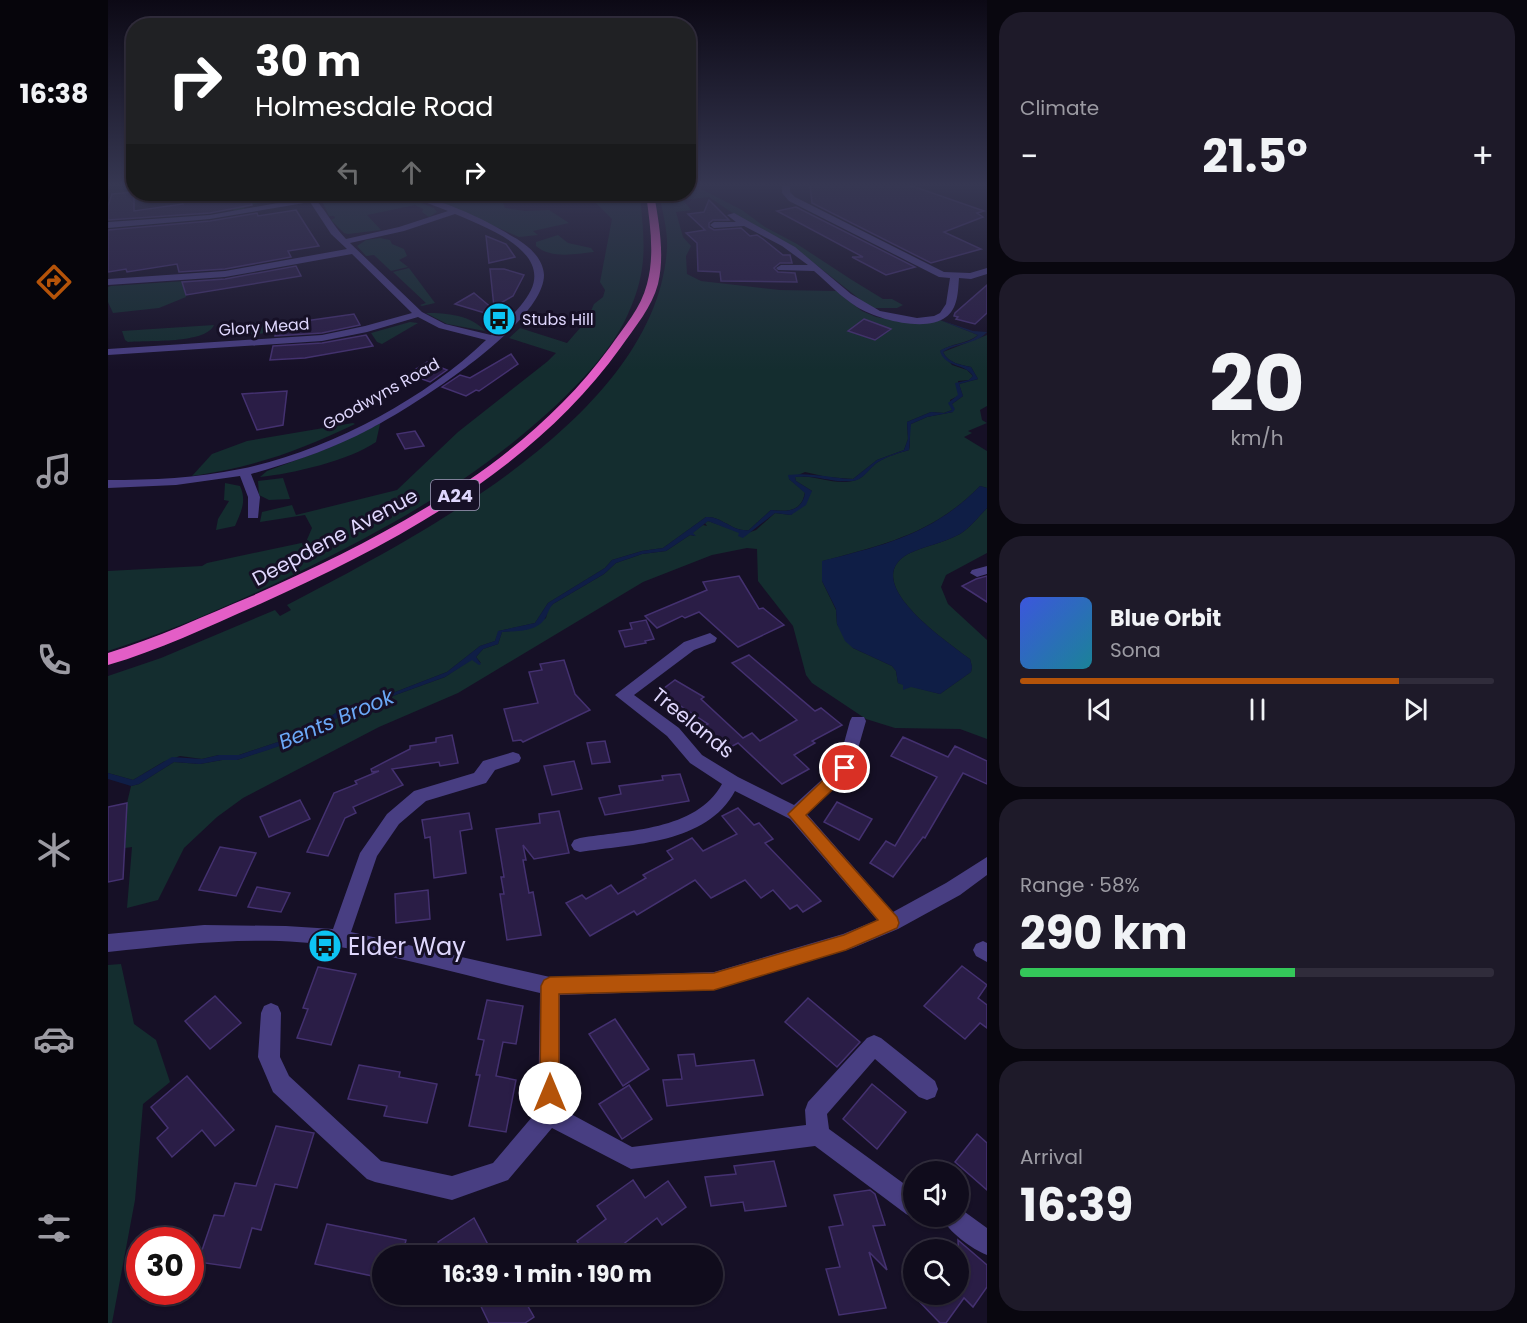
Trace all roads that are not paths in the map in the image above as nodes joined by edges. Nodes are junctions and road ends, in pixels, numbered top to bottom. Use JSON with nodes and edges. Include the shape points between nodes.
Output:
{"nodes":[{"id":1,"x":349,"y":247,"type":"edge"},
{"id":2,"x":524,"y":247,"type":"edge"},
{"id":3,"x":656,"y":247,"type":"edge"},
{"id":4,"x":788,"y":247,"type":"edge"},
{"id":5,"x":885,"y":247,"type":"edge"},
{"id":6,"x":353,"y":250,"type":"junction"},
{"id":7,"x":781,"y":268,"type":"dead end"},
{"id":8,"x":814,"y":268,"type":"junction"},
{"id":9,"x":987,"y":271,"type":"edge"},
{"id":10,"x":955,"y":277,"type":"junction"},
{"id":11,"x":108,"y":282,"type":"edge"},
{"id":12,"x":419,"y":314,"type":"junction"},
{"id":13,"x":494,"y":339,"type":"junction"},
{"id":14,"x":108,"y":352,"type":"edge"},
{"id":15,"x":244,"y":472,"type":"junction"},
{"id":16,"x":108,"y":484,"type":"edge"},
{"id":17,"x":253,"y":514,"type":"dead end"},
{"id":18,"x":710,"y":638,"type":"dead end"},
{"id":19,"x":108,"y":659,"type":"edge"},
{"id":20,"x":858,"y":721,"type":"dead end"},
{"id":21,"x":513,"y":758,"type":"dead end"},
{"id":22,"x":732,"y":782,"type":"junction"},
{"id":23,"x":796,"y":814,"type":"junction"},
{"id":24,"x":580,"y":845,"type":"dead end"},
{"id":25,"x":987,"y":865,"type":"edge"},
{"id":26,"x":891,"y":923,"type":"junction"},
{"id":27,"x":339,"y":938,"type":"junction"},
{"id":28,"x":108,"y":943,"type":"edge"},
{"id":29,"x":550,"y":986,"type":"junction"},
{"id":30,"x":271,"y":1013,"type":"dead end"},
{"id":31,"x":927,"y":1089,"type":"dead end"},
{"id":32,"x":549,"y":1114,"type":"junction"},
{"id":33,"x":818,"y":1135,"type":"junction"},
{"id":34,"x":903,"y":1198,"type":"edge"},
{"id":35,"x":967,"y":1227,"type":"edge"},
{"id":36,"x":987,"y":1243,"type":"edge"}],
"edges":[{"from":1,"to":6,"type":"street"},
{"from":2,"to":13,"type":"street","name":"Goodwyns Road","via":[[537,263],[539,281],[533,295]]},
{"from":3,"to":19,"type":"highway","name":"Deepdene Avenue","number":"A24","via":[[648,296],[615,350],[585,388],[539,434],[472,485],[329,565],[203,622]]},
{"from":4,"to":8,"type":"street"},
{"from":5,"to":10,"type":"street","via":[[926,268]]},
{"from":6,"to":11,"type":"street","via":[[225,274]]},
{"from":6,"to":12,"type":"street"},
{"from":7,"to":8,"type":"street"},
{"from":8,"to":10,"type":"street","via":[[865,309],[915,321],[934,320],[947,313]]},
{"from":9,"to":10,"type":"street"},
{"from":12,"to":13,"type":"street","via":[[442,326]]},
{"from":12,"to":14,"type":"street","name":"Glory Mead","via":[[322,338]]},
{"from":13,"to":15,"type":"street","name":"Goodwyns Road","via":[[430,389],[384,415],[321,447]]},
{"from":15,"to":16,"type":"street","name":"Goodwyns Road","via":[[188,480]]},
{"from":15,"to":17,"type":"street","via":[[254,497]]},
{"from":18,"to":22,"type":"street","name":"Treelands","via":[[689,646],[623,695],[673,732],[696,759]]},
{"from":20,"to":23,"type":"street","via":[[845,768]]},
{"from":21,"to":27,"type":"street","via":[[489,765],[480,778],[420,796],[393,819],[369,853]]},
{"from":22,"to":23,"type":"street","name":"Treelands"},
{"from":22,"to":24,"type":"street","name":"Treelands","via":[[718,805],[696,821]]},
{"from":23,"to":26,"type":"street","name":"Treelands"},
{"from":25,"to":26,"type":"street"},
{"from":26,"to":29,"type":"street","via":[[846,942],[714,981]]},
{"from":27,"to":28,"type":"street","via":[[204,933]]},
{"from":27,"to":29,"type":"street"},
{"from":29,"to":32,"type":"street"},
{"from":30,"to":32,"type":"street","via":[[269,1057],[281,1084],[375,1171],[452,1188],[462,1185],[500,1172]]},
{"from":31,"to":33,"type":"street","via":[[874,1045],[816,1110]]},
{"from":32,"to":33,"type":"street","via":[[632,1158]]},
{"from":33,"to":34,"type":"street"},
{"from":35,"to":36,"type":"street"}]}
